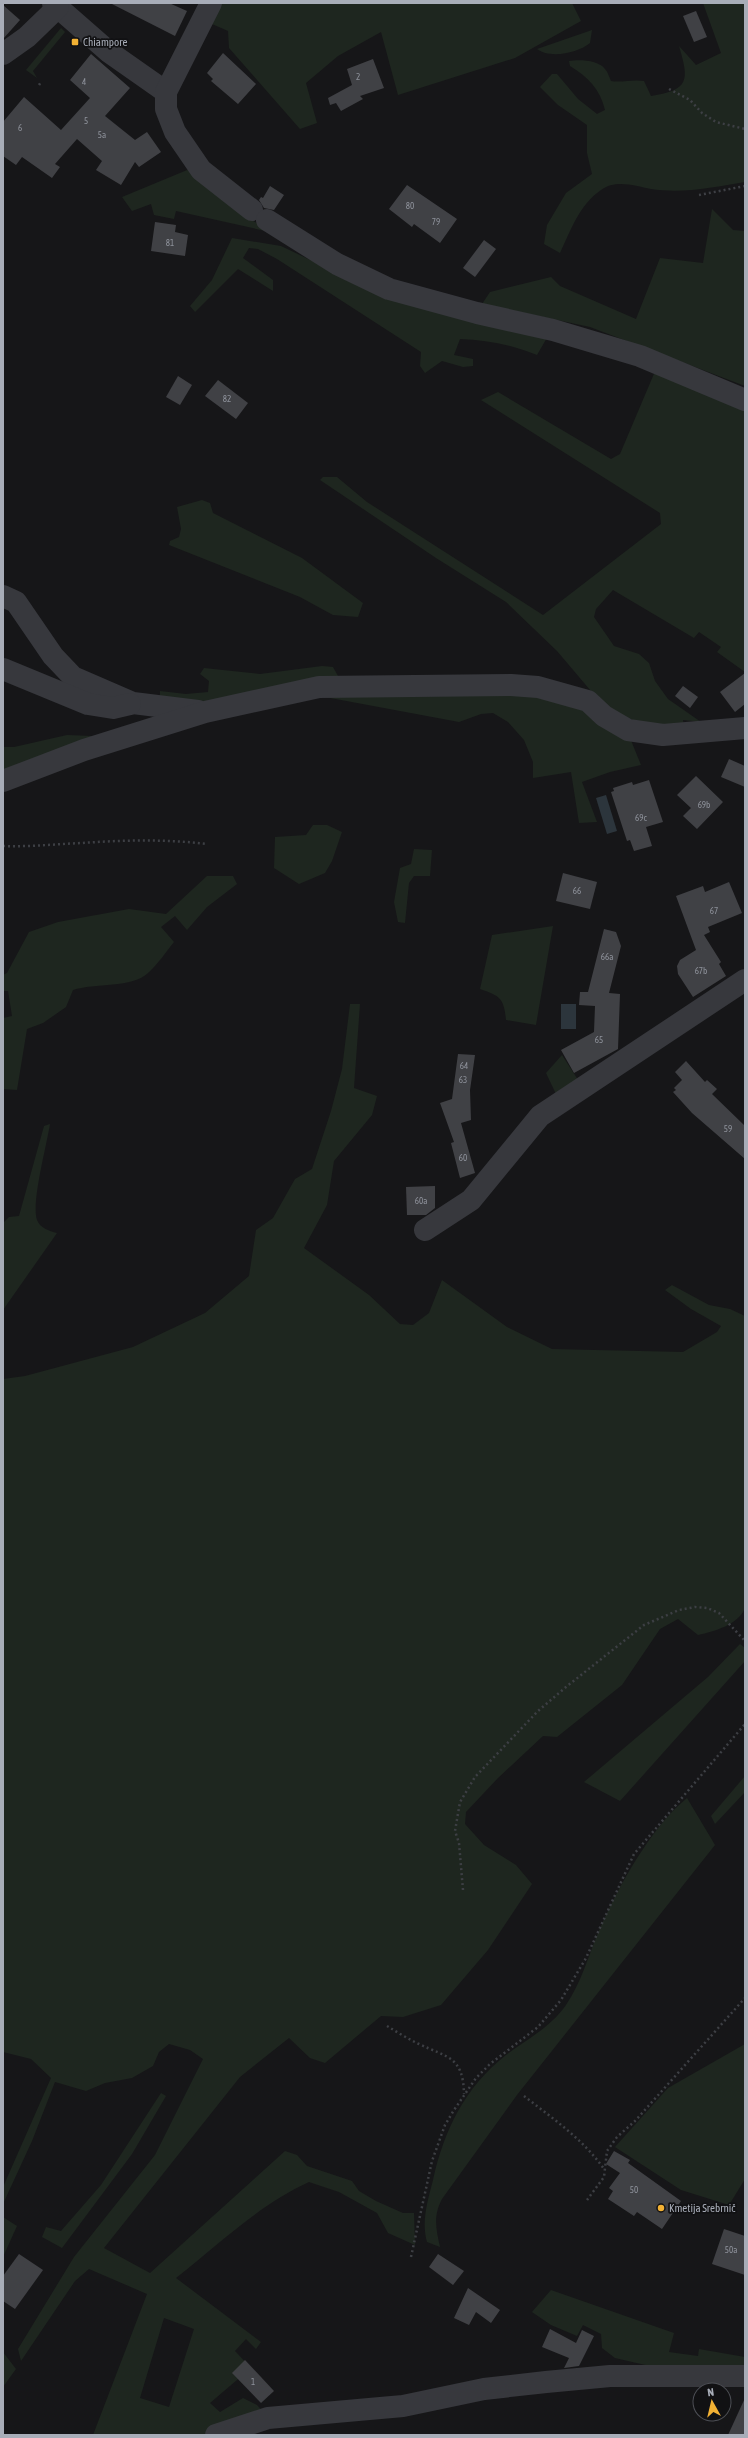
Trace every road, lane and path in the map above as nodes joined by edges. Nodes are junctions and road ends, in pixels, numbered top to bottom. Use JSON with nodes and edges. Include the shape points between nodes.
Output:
{"nodes":[{"id":1,"x":211,"y":3,"type":"edge"},
{"id":2,"x":56,"y":5,"type":"edge"},
{"id":3,"x":3,"y":54,"type":"edge"},
{"id":4,"x":669,"y":89,"type":"dead end"},
{"id":5,"x":166,"y":92,"type":"junction"},
{"id":6,"x":745,"y":129,"type":"edge"},
{"id":7,"x":745,"y":186,"type":"edge"},
{"id":8,"x":698,"y":195,"type":"dead end"},
{"id":9,"x":745,"y":400,"type":"edge"},
{"id":10,"x":3,"y":596,"type":"edge"},
{"id":11,"x":3,"y":669,"type":"edge"},
{"id":12,"x":134,"y":703,"type":"junction"},
{"id":13,"x":205,"y":712,"type":"junction"},
{"id":14,"x":745,"y":728,"type":"edge"},
{"id":15,"x":3,"y":781,"type":"edge"},
{"id":16,"x":207,"y":844,"type":"dead end"},
{"id":17,"x":3,"y":846,"type":"edge"},
{"id":18,"x":745,"y":980,"type":"edge"},
{"id":19,"x":426,"y":1230,"type":"dead end"},
{"id":20,"x":745,"y":1641,"type":"edge"},
{"id":21,"x":745,"y":1724,"type":"edge"},
{"id":22,"x":463,"y":1890,"type":"dead end"},
{"id":23,"x":745,"y":1998,"type":"edge"},
{"id":24,"x":387,"y":2026,"type":"dead end"},
{"id":25,"x":464,"y":2094,"type":"junction"},
{"id":26,"x":524,"y":2096,"type":"dead end"},
{"id":27,"x":604,"y":2169,"type":"junction"},
{"id":28,"x":587,"y":2200,"type":"dead end"},
{"id":29,"x":411,"y":2258,"type":"dead end"},
{"id":30,"x":745,"y":2376,"type":"edge"},
{"id":31,"x":216,"y":2435,"type":"edge"}],
"edges":[{"from":1,"to":5,"type":"street"},
{"from":2,"to":3,"type":"street","via":[[27,37]]},
{"from":2,"to":5,"type":"street","via":[[109,52]]},
{"from":4,"to":6,"type":"path","via":[[690,100],[702,113],[716,122]]},
{"from":5,"to":9,"type":"street","via":[[166,109],[175,132],[201,170],[260,215],[337,264],[389,289],[476,313],[553,330],[640,356]]},
{"from":7,"to":8,"type":"path"},
{"from":10,"to":12,"type":"street","via":[[16,602],[53,656],[73,677]]},
{"from":11,"to":12,"type":"street","via":[[88,704],[113,708]]},
{"from":12,"to":13,"type":"street"},
{"from":13,"to":14,"type":"street","via":[[319,687],[511,685],[538,687],[588,701],[604,716],[628,730],[663,735]]},
{"from":13,"to":15,"type":"street","via":[[84,750]]},
{"from":16,"to":17,"type":"path","via":[[183,841]]},
{"from":18,"to":19,"type":"street","via":[[540,1116],[471,1200]]},
{"from":20,"to":22,"type":"path","via":[[719,1613],[708,1608],[695,1607],[679,1610],[644,1624],[538,1711],[475,1777],[460,1802],[455,1831],[459,1843]]},
{"from":21,"to":25,"type":"path","via":[[634,1854],[586,1958],[561,2000],[538,2027],[490,2064]]},
{"from":23,"to":27,"type":"path","via":[[636,2121],[617,2137],[607,2150]]},
{"from":24,"to":25,"type":"path","via":[[420,2045],[453,2059],[460,2068]]},
{"from":25,"to":29,"type":"path","via":[[445,2124],[434,2154]]},
{"from":26,"to":27,"type":"path","via":[[562,2125],[594,2155]]},
{"from":27,"to":28,"type":"path","via":[[604,2177]]},
{"from":30,"to":31,"type":"street","via":[[596,2377],[484,2389],[403,2406],[268,2418]]}]}
